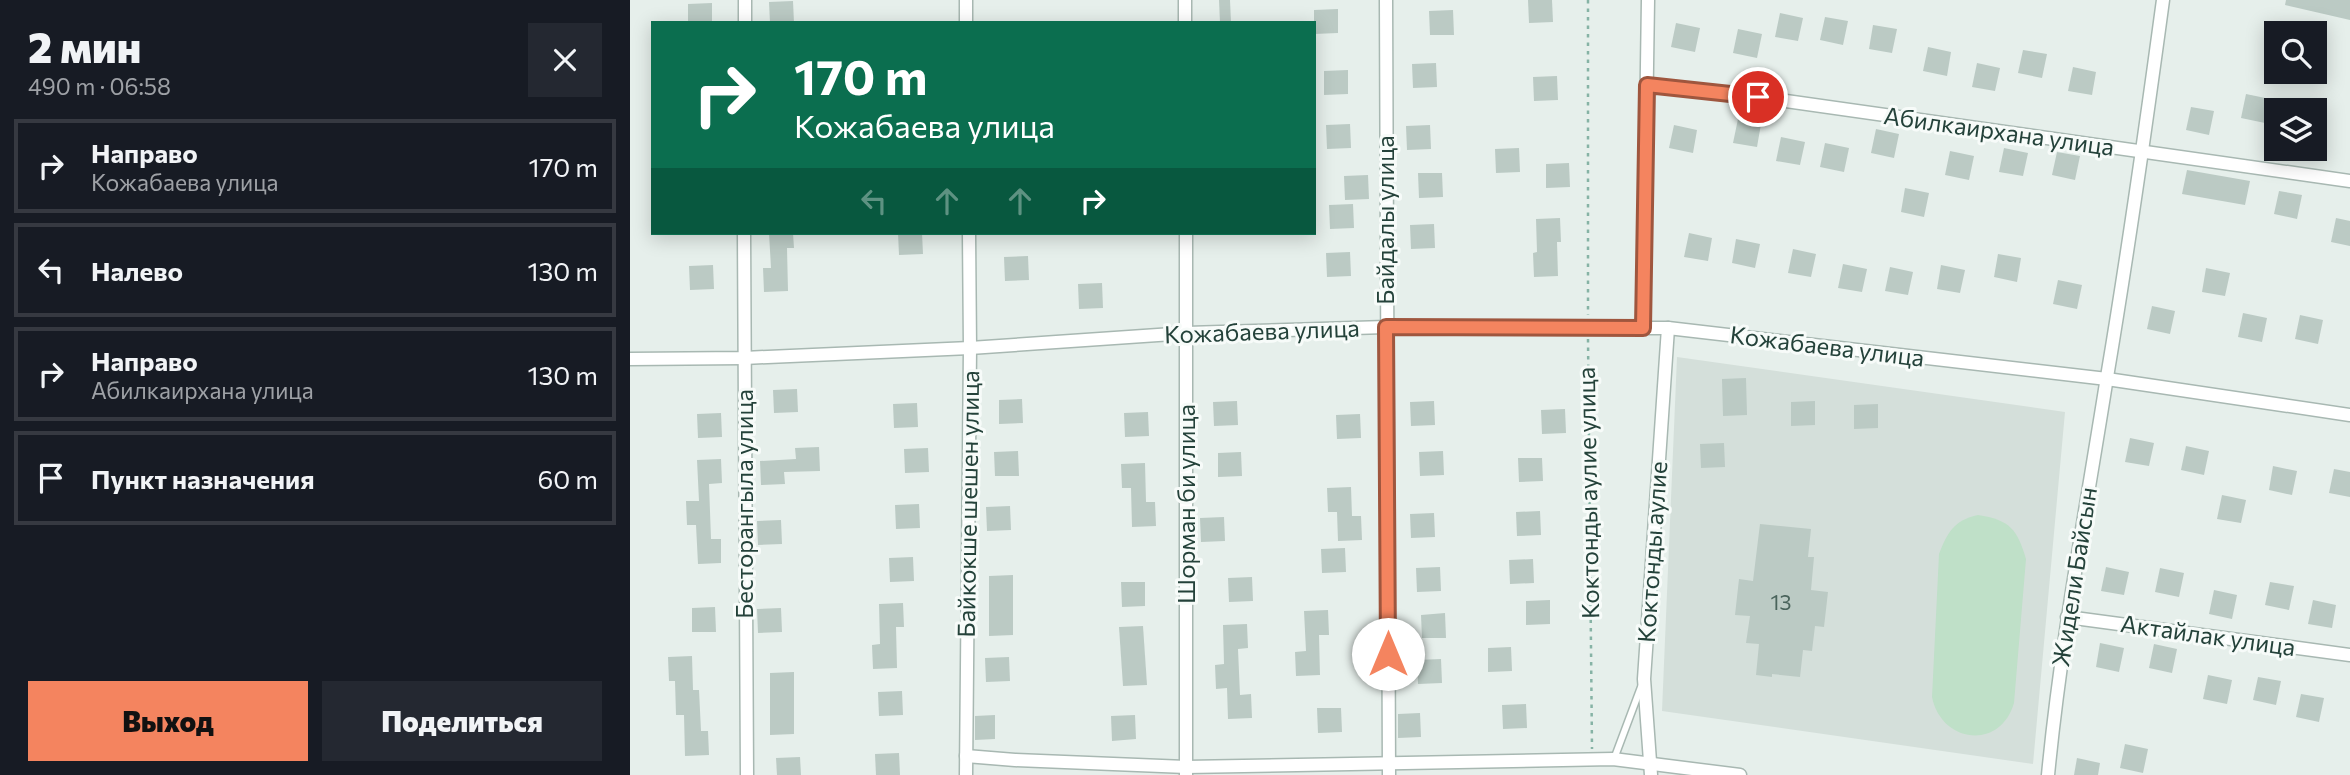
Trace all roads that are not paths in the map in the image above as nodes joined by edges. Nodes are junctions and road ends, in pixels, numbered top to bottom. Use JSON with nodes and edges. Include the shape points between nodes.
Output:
{"nodes":[{"id":1,"x":745,"y":0,"type":"edge"},
{"id":2,"x":966,"y":0,"type":"edge"},
{"id":3,"x":1185,"y":0,"type":"edge"},
{"id":4,"x":1386,"y":0,"type":"edge"},
{"id":5,"x":1648,"y":0,"type":"edge"},
{"id":6,"x":2163,"y":0,"type":"edge"},
{"id":7,"x":745,"y":21,"type":"edge"},
{"id":8,"x":966,"y":21,"type":"edge"},
{"id":9,"x":1185,"y":21,"type":"edge"},
{"id":10,"x":1647,"y":85,"type":"junction"},
{"id":11,"x":2142,"y":153,"type":"junction"},
{"id":12,"x":2350,"y":181,"type":"edge"},
{"id":13,"x":744,"y":235,"type":"edge"},
{"id":14,"x":969,"y":235,"type":"edge"},
{"id":15,"x":1186,"y":235,"type":"edge"},
{"id":16,"x":1386,"y":327,"type":"junction"},
{"id":17,"x":1643,"y":328,"type":"junction"},
{"id":18,"x":1668,"y":328,"type":"junction"},
{"id":19,"x":1187,"y":334,"type":"junction"},
{"id":20,"x":970,"y":348,"type":"junction"},
{"id":21,"x":744,"y":358,"type":"junction"},
{"id":22,"x":630,"y":359,"type":"edge"},
{"id":23,"x":2107,"y":379,"type":"junction"},
{"id":24,"x":2350,"y":415,"type":"edge"},
{"id":25,"x":2067,"y":617,"type":"junction"},
{"id":26,"x":2350,"y":655,"type":"edge"},
{"id":27,"x":1644,"y":679,"type":"junction"},
{"id":28,"x":966,"y":756,"type":"junction"},
{"id":29,"x":1613,"y":759,"type":"junction"},
{"id":30,"x":1389,"y":769,"type":"edge"},
{"id":31,"x":1651,"y":769,"type":"edge"},
{"id":32,"x":1186,"y":771,"type":"edge"},
{"id":33,"x":747,"y":775,"type":"edge"},
{"id":34,"x":966,"y":775,"type":"edge"},
{"id":35,"x":1740,"y":775,"type":"edge"},
{"id":36,"x":2048,"y":775,"type":"edge"}],
"edges":[{"from":1,"to":7,"type":"street"},
{"from":2,"to":8,"type":"street"},
{"from":3,"to":9,"type":"street"},
{"from":4,"to":16,"type":"street","name":"Байдалы улица"},
{"from":5,"to":10,"type":"street"},
{"from":6,"to":11,"type":"street","name":"Жидели Байсын"},
{"from":10,"to":11,"type":"street","name":"Абилкаирхана улица"},
{"from":10,"to":17,"type":"street"},
{"from":11,"to":12,"type":"street","name":"Абилкаирхана улица"},
{"from":11,"to":23,"type":"street","name":"Жидели Байсын"},
{"from":13,"to":21,"type":"street","name":"Бесторангыла улица"},
{"from":14,"to":20,"type":"street","name":"Байкокше шешен улица"},
{"from":15,"to":19,"type":"street","name":"Шорман би улица"},
{"from":16,"to":17,"type":"street","name":"Кожабаева улица"},
{"from":16,"to":19,"type":"street","name":"Кожабаева улица"},
{"from":16,"to":30,"type":"street","name":"Байдалы улица"},
{"from":17,"to":18,"type":"street","name":"Кожабаева улица"},
{"from":18,"to":23,"type":"street","name":"Кожабаева улица"},
{"from":18,"to":27,"type":"street","name":"Коктонды аулие"},
{"from":19,"to":20,"type":"street","name":"Кожабаева улица"},
{"from":19,"to":32,"type":"street","name":"Шорман би улица"},
{"from":20,"to":21,"type":"street","name":"Кожабаева улица"},
{"from":20,"to":28,"type":"street","name":"Байкокше шешен улица"},
{"from":21,"to":22,"type":"street","name":"Кожабаева улица"},
{"from":21,"to":33,"type":"street","name":"Бесторангыла улица"},
{"from":23,"to":24,"type":"street","name":"Кожабаева улица"},
{"from":23,"to":25,"type":"street","name":"Жидели Байсын"},
{"from":25,"to":26,"type":"street","name":"Актайлак улица"},
{"from":25,"to":36,"type":"street","name":"Жидели Байсын"},
{"from":27,"to":29,"type":"lane"},
{"from":27,"to":31,"type":"street","name":"Коктонды аулие"},
{"from":28,"to":32,"type":"street"},
{"from":28,"to":34,"type":"street","name":"Байкокше шешен улица"},
{"from":29,"to":30,"type":"street"},
{"from":29,"to":31,"type":"street"},
{"from":30,"to":32,"type":"street"},
{"from":31,"to":35,"type":"street"}]}
